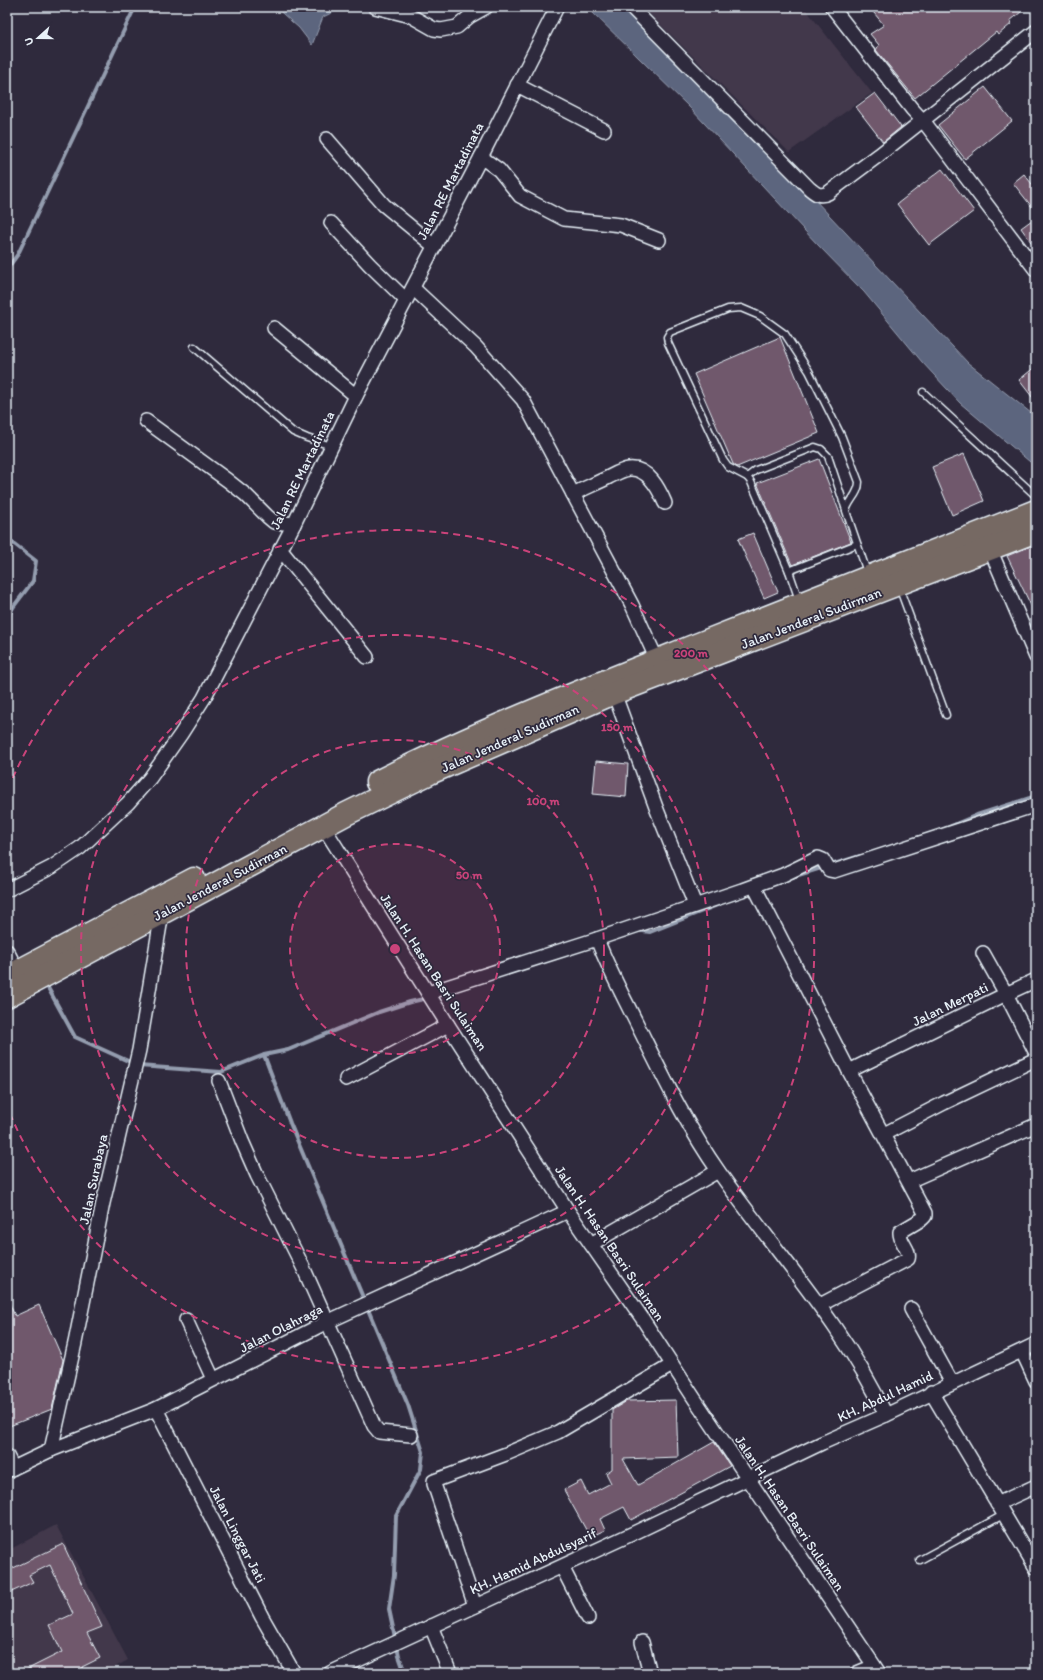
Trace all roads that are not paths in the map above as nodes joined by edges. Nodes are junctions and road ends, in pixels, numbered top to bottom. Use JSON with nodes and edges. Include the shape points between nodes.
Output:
{"nodes":[{"id":1,"x":375,"y":7,"type":"edge"},
{"id":2,"x":486,"y":7,"type":"edge"},
{"id":3,"x":556,"y":7,"type":"edge"},
{"id":4,"x":631,"y":7,"type":"edge"},
{"id":5,"x":832,"y":7,"type":"edge"},
{"id":6,"x":1036,"y":31,"type":"edge"},
{"id":7,"x":517,"y":85,"type":"junction"},
{"id":8,"x":922,"y":121,"type":"junction"},
{"id":9,"x":604,"y":130,"type":"dead end"},
{"id":10,"x":327,"y":139,"type":"dead end"},
{"id":11,"x":481,"y":157,"type":"junction"},
{"id":12,"x":331,"y":223,"type":"dead end"},
{"id":13,"x":659,"y":240,"type":"dead end"},
{"id":14,"x":434,"y":246,"type":"junction"},
{"id":15,"x":1036,"y":270,"type":"edge"},
{"id":16,"x":413,"y":288,"type":"junction"},
{"id":17,"x":406,"y":300,"type":"junction"},
{"id":18,"x":274,"y":328,"type":"dead end"},
{"id":19,"x":194,"y":347,"type":"dead end"},
{"id":20,"x":923,"y":392,"type":"dead end"},
{"id":21,"x":356,"y":396,"type":"junction"},
{"id":22,"x":146,"y":421,"type":"dead end"},
{"id":23,"x":331,"y":446,"type":"junction"},
{"id":24,"x":747,"y":477,"type":"junction"},
{"id":25,"x":573,"y":494,"type":"junction"},
{"id":26,"x":1036,"y":496,"type":"edge"},
{"id":27,"x":666,"y":503,"type":"dead end"},
{"id":28,"x":846,"y":511,"type":"junction"},
{"id":29,"x":1036,"y":512,"type":"edge"},
{"id":30,"x":294,"y":524,"type":"junction"},
{"id":31,"x":1036,"y":531,"type":"edge"},
{"id":32,"x":857,"y":544,"type":"junction"},
{"id":33,"x":280,"y":548,"type":"junction"},
{"id":34,"x":990,"y":549,"type":"junction"},
{"id":35,"x":789,"y":570,"type":"junction"},
{"id":36,"x":869,"y":576,"type":"junction"},
{"id":37,"x":898,"y":585,"type":"junction"},
{"id":38,"x":803,"y":612,"type":"junction"},
{"id":39,"x":367,"y":657,"type":"dead end"},
{"id":40,"x":1036,"y":657,"type":"edge"},
{"id":41,"x":657,"y":660,"type":"junction"},
{"id":42,"x":614,"y":693,"type":"junction"},
{"id":43,"x":946,"y":715,"type":"dead end"},
{"id":44,"x":1036,"y":805,"type":"edge"},
{"id":45,"x":323,"y":826,"type":"junction"},
{"id":46,"x":7,"y":890,"type":"edge"},
{"id":47,"x":756,"y":890,"type":"junction"},
{"id":48,"x":695,"y":905,"type":"junction"},
{"id":49,"x":162,"y":913,"type":"junction"},
{"id":50,"x":598,"y":943,"type":"junction"},
{"id":51,"x":7,"y":951,"type":"edge"},
{"id":52,"x":983,"y":953,"type":"dead end"},
{"id":53,"x":1036,"y":980,"type":"edge"},
{"id":54,"x":14,"y":982,"type":"edge"},
{"id":55,"x":1006,"y":994,"type":"junction"},
{"id":56,"x":431,"y":996,"type":"junction"},
{"id":57,"x":448,"y":1025,"type":"junction"},
{"id":58,"x":1036,"y":1053,"type":"edge"},
{"id":59,"x":1036,"y":1059,"type":"edge"},
{"id":60,"x":849,"y":1071,"type":"junction"},
{"id":61,"x":346,"y":1079,"type":"dead end"},
{"id":62,"x":219,"y":1081,"type":"dead end"},
{"id":63,"x":1036,"y":1125,"type":"edge"},
{"id":64,"x":884,"y":1134,"type":"junction"},
{"id":65,"x":718,"y":1171,"type":"junction"},
{"id":66,"x":909,"y":1181,"type":"junction"},
{"id":67,"x":568,"y":1211,"type":"junction"},
{"id":68,"x":591,"y":1244,"type":"junction"},
{"id":69,"x":820,"y":1305,"type":"junction"},
{"id":70,"x":912,"y":1309,"type":"dead end"},
{"id":71,"x":186,"y":1320,"type":"dead end"},
{"id":72,"x":327,"y":1322,"type":"junction"},
{"id":73,"x":1036,"y":1344,"type":"edge"},
{"id":74,"x":1022,"y":1351,"type":"junction"},
{"id":75,"x":672,"y":1365,"type":"junction"},
{"id":76,"x":213,"y":1380,"type":"junction"},
{"id":77,"x":1036,"y":1381,"type":"edge"},
{"id":78,"x":952,"y":1383,"type":"junction"},
{"id":79,"x":931,"y":1392,"type":"junction"},
{"id":80,"x":156,"y":1409,"type":"junction"},
{"id":81,"x":886,"y":1415,"type":"junction"},
{"id":82,"x":411,"y":1435,"type":"dead end"},
{"id":83,"x":51,"y":1450,"type":"junction"},
{"id":84,"x":7,"y":1456,"type":"edge"},
{"id":85,"x":10,"y":1470,"type":"edge"},
{"id":86,"x":749,"y":1479,"type":"junction"},
{"id":87,"x":1036,"y":1486,"type":"edge"},
{"id":88,"x":1000,"y":1510,"type":"junction"},
{"id":89,"x":920,"y":1560,"type":"dead end"},
{"id":90,"x":562,"y":1567,"type":"junction"},
{"id":91,"x":1036,"y":1568,"type":"edge"},
{"id":92,"x":475,"y":1606,"type":"junction"},
{"id":93,"x":588,"y":1618,"type":"dead end"},
{"id":94,"x":431,"y":1626,"type":"junction"},
{"id":95,"x":642,"y":1642,"type":"dead end"},
{"id":96,"x":876,"y":1669,"type":"edge"},
{"id":97,"x":294,"y":1673,"type":"edge"},
{"id":98,"x":330,"y":1673,"type":"edge"},
{"id":99,"x":450,"y":1673,"type":"edge"},
{"id":100,"x":650,"y":1673,"type":"edge"},
{"id":101,"x":857,"y":1673,"type":"edge"}],
"edges":[{"from":1,"to":2,"type":"street","via":[[411,16],[434,29],[441,30],[457,27]]},
{"from":3,"to":7,"type":"street","name":"Jalan RE Martadinata"},
{"from":4,"to":8,"type":"street","via":[[815,193],[828,194]]},
{"from":5,"to":8,"type":"street"},
{"from":6,"to":8,"type":"street"},
{"from":7,"to":9,"type":"street"},
{"from":7,"to":11,"type":"street","name":"Jalan RE Martadinata"},
{"from":8,"to":15,"type":"street"},
{"from":10,"to":14,"type":"street","via":[[384,205]]},
{"from":11,"to":13,"type":"street","via":[[499,170],[520,196],[564,219],[622,225]]},
{"from":11,"to":14,"type":"street","name":"Jalan RE Martadinata"},
{"from":12,"to":17,"type":"street"},
{"from":14,"to":16,"type":"street","name":"Jalan RE Martadinata"},
{"from":16,"to":17,"type":"street","name":"Jalan RE Martadinata"},
{"from":16,"to":25,"type":"street","via":[[476,347],[518,393]]},
{"from":17,"to":21,"type":"street","name":"Jalan RE Martadinata"},
{"from":18,"to":21,"type":"street"},
{"from":19,"to":23,"type":"lane","via":[[293,432]]},
{"from":20,"to":26,"type":"lane"},
{"from":21,"to":23,"type":"street","name":"Jalan RE Martadinata"},
{"from":22,"to":30,"type":"street","via":[[227,480],[268,517],[279,523]]},
{"from":23,"to":30,"type":"street","name":"Jalan RE Martadinata"},
{"from":24,"to":28,"type":"lane","via":[[756,470],[816,446],[828,456]]},
{"from":24,"to":28,"type":"lane","via":[[728,467],[723,460],[668,343],[670,332],[728,309],[741,308],[772,323],[785,334],[809,371],[842,437],[859,482]]},
{"from":24,"to":35,"type":"lane","via":[[755,489]]},
{"from":25,"to":27,"type":"street","via":[[633,469],[650,478]]},
{"from":25,"to":41,"type":"street","via":[[632,605]]},
{"from":28,"to":32,"type":"lane"},
{"from":29,"to":36,"type":"highway","name":"Jalan Jenderal Sudirman"},
{"from":30,"to":33,"type":"street","name":"Jalan RE Martadinata"},
{"from":31,"to":34,"type":"highway","name":"Jalan Jenderal Sudirman"},
{"from":32,"to":35,"type":"lane"},
{"from":32,"to":36,"type":"lane"},
{"from":33,"to":39,"type":"street"},
{"from":33,"to":46,"type":"street","name":"Jalan RE Martadinata","via":[[204,698],[150,778],[128,803],[80,848],[52,867]]},
{"from":34,"to":37,"type":"highway","name":"Jalan Jenderal Sudirman"},
{"from":34,"to":40,"type":"street"},
{"from":35,"to":38,"type":"lane"},
{"from":36,"to":38,"type":"highway","name":"Jalan Jenderal Sudirman"},
{"from":37,"to":38,"type":"highway","name":"Jalan Jenderal Sudirman"},
{"from":37,"to":43,"type":"lane"},
{"from":38,"to":41,"type":"highway","name":"Jalan Jenderal Sudirman"},
{"from":38,"to":42,"type":"highway","name":"Jalan Jenderal Sudirman"},
{"from":41,"to":54,"type":"highway","name":"Jalan Jenderal Sudirman","via":[[499,725],[398,771]]},
{"from":42,"to":45,"type":"highway","name":"Jalan Jenderal Sudirman","via":[[430,773]]},
{"from":42,"to":48,"type":"street"},
{"from":44,"to":47,"type":"street","via":[[839,870],[826,865],[820,858],[814,859]]},
{"from":45,"to":49,"type":"highway","name":"Jalan Jenderal Sudirman"},
{"from":45,"to":56,"type":"street","name":"Jalan H. Hasan Basri Sulaiman"},
{"from":47,"to":48,"type":"street"},
{"from":47,"to":60,"type":"street"},
{"from":48,"to":50,"type":"street"},
{"from":49,"to":54,"type":"highway","name":"Jalan Jenderal Sudirman"},
{"from":49,"to":83,"type":"street","name":"Jalan Surabaya","via":[[139,1050],[103,1203]]},
{"from":50,"to":56,"type":"street"},
{"from":50,"to":65,"type":"street","via":[[669,1090]]},
{"from":51,"to":54,"type":"street"},
{"from":52,"to":55,"type":"street"},
{"from":53,"to":55,"type":"street"},
{"from":55,"to":58,"type":"street","name":"Jalan Merpati"},
{"from":55,"to":60,"type":"street","name":"Jalan Merpati"},
{"from":56,"to":57,"type":"street","name":"Jalan H. Hasan Basri Sulaiman"},
{"from":57,"to":61,"type":"street"},
{"from":57,"to":67,"type":"street","name":"Jalan H. Hasan Basri Sulaiman"},
{"from":59,"to":64,"type":"street"},
{"from":60,"to":64,"type":"street"},
{"from":62,"to":72,"type":"street","via":[[257,1175]]},
{"from":63,"to":66,"type":"street"},
{"from":64,"to":66,"type":"street"},
{"from":65,"to":68,"type":"street"},
{"from":65,"to":69,"type":"street"},
{"from":66,"to":69,"type":"street","via":[[926,1215],[900,1232],[900,1238],[909,1254],[908,1260]]},
{"from":67,"to":68,"type":"street","name":"Jalan H. Hasan Basri Sulaiman"},
{"from":67,"to":72,"type":"street","name":"Jalan Olahraga"},
{"from":68,"to":75,"type":"street","name":"Jalan H. Hasan Basri Sulaiman"},
{"from":69,"to":81,"type":"street","via":[[864,1374]]},
{"from":70,"to":78,"type":"street"},
{"from":71,"to":76,"type":"street"},
{"from":72,"to":76,"type":"street","name":"Jalan Olahraga"},
{"from":72,"to":82,"type":"street","via":[[376,1429],[379,1432]]},
{"from":73,"to":74,"type":"street","name":"KH. Abdul Hamid"},
{"from":74,"to":77,"type":"street"},
{"from":74,"to":78,"type":"street","name":"KH. Abdul Hamid"},
{"from":75,"to":86,"type":"street","name":"Jalan H. Hasan Basri Sulaiman"},
{"from":75,"to":92,"type":"street","via":[[558,1432],[434,1481]]},
{"from":76,"to":80,"type":"street","name":"Jalan Olahraga"},
{"from":78,"to":79,"type":"street","name":"KH. Abdul Hamid"},
{"from":79,"to":81,"type":"street","name":"KH. Abdul Hamid"},
{"from":79,"to":88,"type":"street"},
{"from":80,"to":83,"type":"street","name":"Jalan Olahraga"},
{"from":80,"to":97,"type":"street","name":"Jalan Linggar Jati","via":[[262,1617]]},
{"from":81,"to":86,"type":"street","name":"KH. Abdul Hamid"},
{"from":83,"to":85,"type":"street","name":"Jalan Olahraga"},
{"from":84,"to":85,"type":"street"},
{"from":86,"to":90,"type":"street","name":"KH. Hamid Abdulsyarif"},
{"from":86,"to":96,"type":"street","name":"Jalan H. Hasan Basri Sulaiman"},
{"from":87,"to":88,"type":"street"},
{"from":88,"to":89,"type":"lane"},
{"from":88,"to":91,"type":"street"},
{"from":90,"to":92,"type":"street","name":"KH. Hamid Abdulsyarif"},
{"from":90,"to":93,"type":"street"},
{"from":92,"to":94,"type":"street","name":"KH. Hamid Abdulsyarif"},
{"from":94,"to":98,"type":"street","name":"KH. Hamid Abdulsyarif"},
{"from":94,"to":99,"type":"street"},
{"from":95,"to":100,"type":"street"},
{"from":96,"to":101,"type":"street"}]}
